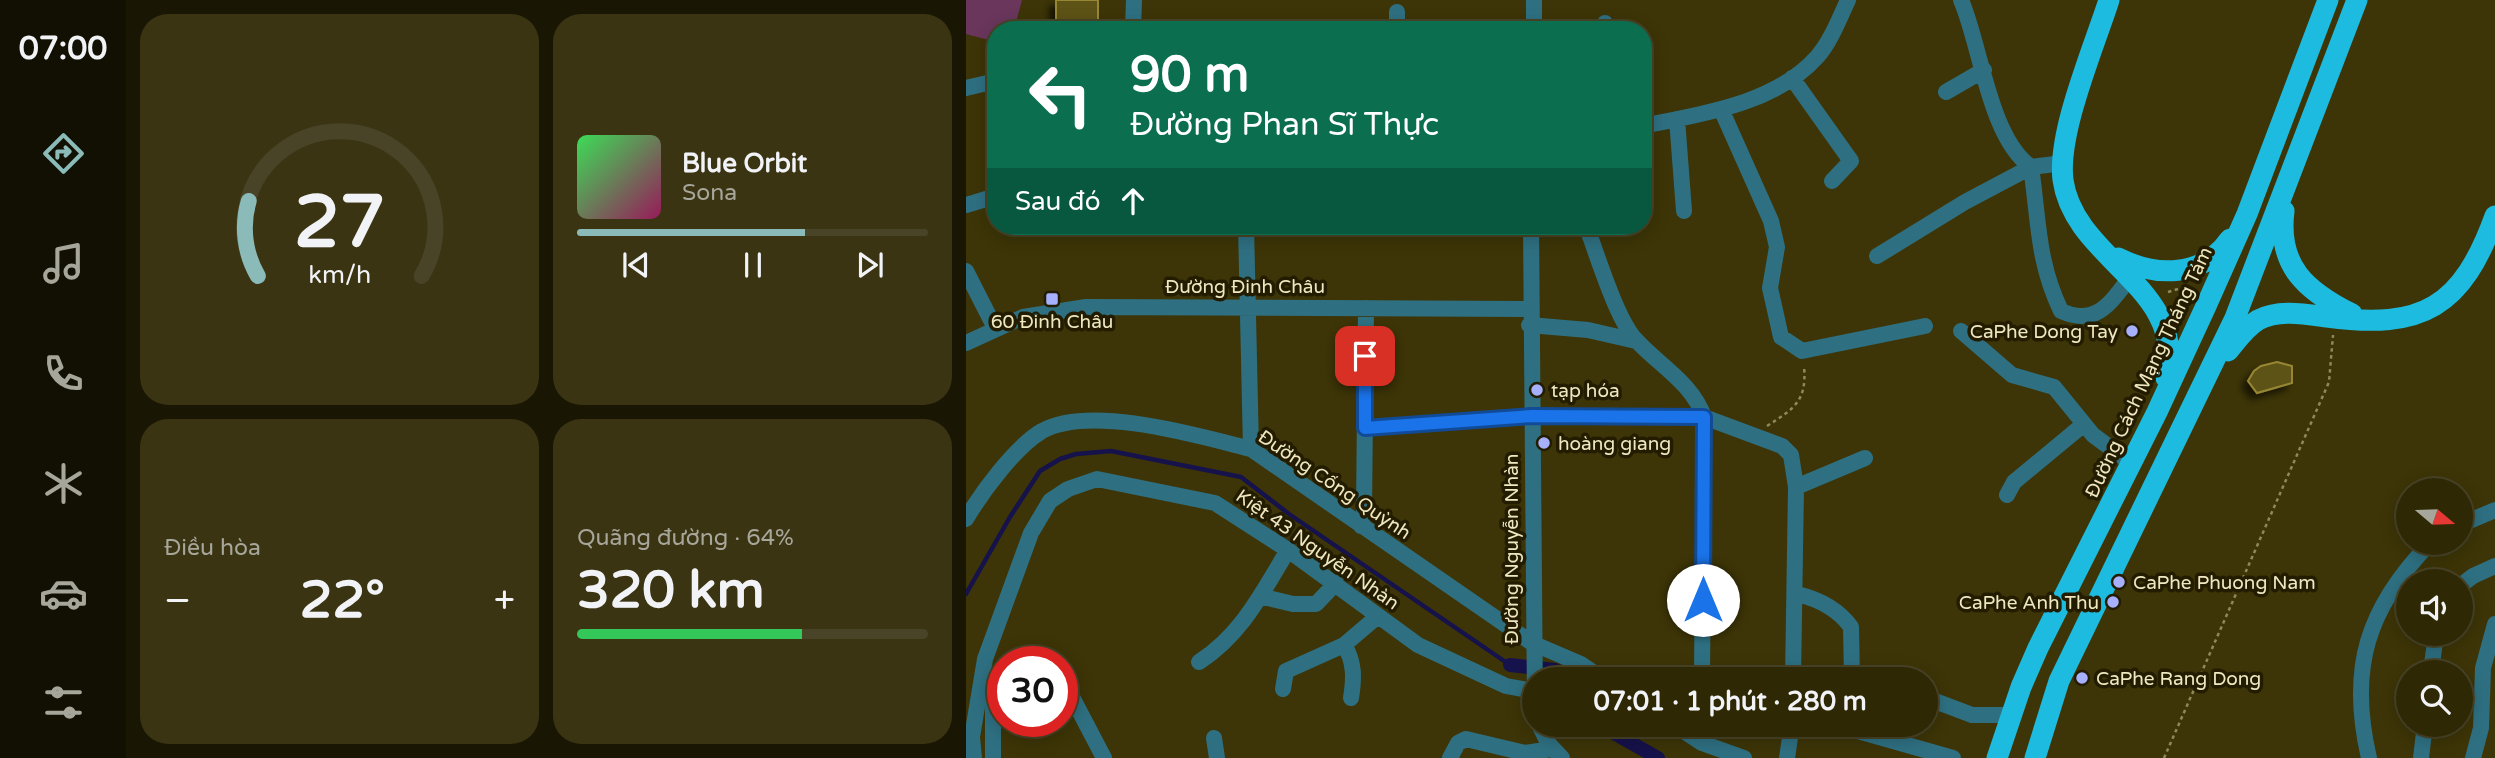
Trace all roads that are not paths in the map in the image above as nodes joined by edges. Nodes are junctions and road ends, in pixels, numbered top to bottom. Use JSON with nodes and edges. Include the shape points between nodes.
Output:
{"nodes":[{"id":1,"x":1134,"y":0,"type":"edge"},
{"id":2,"x":1534,"y":0,"type":"edge"},
{"id":3,"x":1848,"y":0,"type":"edge"},
{"id":4,"x":1961,"y":0,"type":"edge"},
{"id":5,"x":2109,"y":0,"type":"edge"},
{"id":6,"x":2328,"y":0,"type":"edge"},
{"id":7,"x":2357,"y":0,"type":"edge"},
{"id":8,"x":1397,"y":12,"type":"dead end"},
{"id":9,"x":1133,"y":21,"type":"edge"},
{"id":10,"x":1397,"y":21,"type":"edge"},
{"id":11,"x":1534,"y":21,"type":"edge"},
{"id":12,"x":1984,"y":70,"type":"junction"},
{"id":13,"x":1792,"y":78,"type":"junction"},
{"id":14,"x":987,"y":84,"type":"edge"},
{"id":15,"x":966,"y":88,"type":"edge"},
{"id":16,"x":1946,"y":92,"type":"dead end"},
{"id":17,"x":1719,"y":110,"type":"junction"},
{"id":18,"x":1677,"y":119,"type":"junction"},
{"id":19,"x":1652,"y":124,"type":"edge"},
{"id":20,"x":2063,"y":163,"type":"junction"},
{"id":21,"x":2031,"y":167,"type":"junction"},
{"id":22,"x":1832,"y":181,"type":"dead end"},
{"id":23,"x":2287,"y":189,"type":"junction"},
{"id":24,"x":987,"y":199,"type":"edge"},
{"id":25,"x":966,"y":205,"type":"edge"},
{"id":26,"x":1684,"y":211,"type":"dead end"},
{"id":27,"x":2246,"y":214,"type":"junction"},
{"id":28,"x":2495,"y":216,"type":"edge"},
{"id":29,"x":1246,"y":235,"type":"edge"},
{"id":30,"x":1531,"y":235,"type":"edge"},
{"id":31,"x":1590,"y":235,"type":"edge"},
{"id":32,"x":2103,"y":251,"type":"junction"},
{"id":33,"x":1877,"y":256,"type":"dead end"},
{"id":34,"x":966,"y":271,"type":"edge"},
{"id":35,"x":2131,"y":276,"type":"junction"},
{"id":36,"x":1249,"y":308,"type":"junction"},
{"id":37,"x":1366,"y":308,"type":"junction"},
{"id":38,"x":1529,"y":317,"type":"junction"},
{"id":39,"x":2366,"y":322,"type":"junction"},
{"id":40,"x":1925,"y":326,"type":"dead end"},
{"id":41,"x":995,"y":328,"type":"junction"},
{"id":42,"x":1961,"y":331,"type":"dead end"},
{"id":43,"x":1636,"y":341,"type":"junction"},
{"id":44,"x":966,"y":343,"type":"edge"},
{"id":45,"x":2210,"y":374,"type":"junction"},
{"id":46,"x":2157,"y":412,"type":"junction"},
{"id":47,"x":1532,"y":416,"type":"junction"},
{"id":48,"x":1704,"y":417,"type":"junction"},
{"id":49,"x":2084,"y":424,"type":"junction"},
{"id":50,"x":1365,"y":428,"type":"junction"},
{"id":51,"x":1251,"y":449,"type":"junction"},
{"id":52,"x":1865,"y":458,"type":"dead end"},
{"id":53,"x":2131,"y":463,"type":"junction"},
{"id":54,"x":1796,"y":486,"type":"junction"},
{"id":55,"x":2007,"y":495,"type":"dead end"},
{"id":56,"x":969,"y":508,"type":"edge"},
{"id":57,"x":2495,"y":510,"type":"edge"},
{"id":58,"x":2473,"y":519,"type":"edge"},
{"id":59,"x":1361,"y":526,"type":"junction"},
{"id":60,"x":1288,"y":550,"type":"junction"},
{"id":61,"x":2418,"y":555,"type":"edge"},
{"id":62,"x":2495,"y":566,"type":"edge"},
{"id":63,"x":2473,"y":576,"type":"edge"},
{"id":64,"x":1336,"y":583,"type":"junction"},
{"id":65,"x":1797,"y":594,"type":"junction"},
{"id":66,"x":1261,"y":596,"type":"junction"},
{"id":67,"x":1378,"y":616,"type":"junction"},
{"id":68,"x":2495,"y":624,"type":"edge"},
{"id":69,"x":1344,"y":645,"type":"junction"},
{"id":70,"x":1532,"y":649,"type":"junction"},
{"id":71,"x":1199,"y":662,"type":"dead end"},
{"id":72,"x":1533,"y":667,"type":"edge"},
{"id":73,"x":1585,"y":667,"type":"edge"},
{"id":74,"x":1702,"y":667,"type":"edge"},
{"id":75,"x":1794,"y":667,"type":"edge"},
{"id":76,"x":1852,"y":667,"type":"edge"},
{"id":77,"x":1283,"y":689,"type":"dead end"},
{"id":78,"x":1522,"y":690,"type":"edge"},
{"id":79,"x":1351,"y":698,"type":"dead end"},
{"id":80,"x":1938,"y":702,"type":"edge"},
{"id":81,"x":1078,"y":708,"type":"edge"},
{"id":82,"x":2011,"y":715,"type":"junction"},
{"id":83,"x":992,"y":737,"type":"edge"},
{"id":84,"x":1543,"y":737,"type":"edge"},
{"id":85,"x":1693,"y":737,"type":"edge"},
{"id":86,"x":1702,"y":737,"type":"edge"},
{"id":87,"x":1790,"y":737,"type":"edge"},
{"id":88,"x":1879,"y":737,"type":"edge"},
{"id":89,"x":2423,"y":737,"type":"edge"},
{"id":90,"x":1214,"y":738,"type":"dead end"},
{"id":91,"x":1702,"y":743,"type":"junction"},
{"id":92,"x":1549,"y":754,"type":"edge"},
{"id":93,"x":974,"y":758,"type":"edge"},
{"id":94,"x":993,"y":758,"type":"edge"},
{"id":95,"x":1104,"y":758,"type":"edge"},
{"id":96,"x":1217,"y":758,"type":"edge"},
{"id":97,"x":1450,"y":758,"type":"edge"},
{"id":98,"x":1744,"y":758,"type":"edge"},
{"id":99,"x":1787,"y":758,"type":"edge"},
{"id":100,"x":1953,"y":758,"type":"edge"},
{"id":101,"x":1997,"y":758,"type":"edge"},
{"id":102,"x":2035,"y":758,"type":"edge"},
{"id":103,"x":2369,"y":758,"type":"edge"},
{"id":104,"x":2421,"y":758,"type":"edge"},
{"id":105,"x":2473,"y":758,"type":"edge"}],
"edges":[{"from":1,"to":9,"type":"street"},
{"from":2,"to":11,"type":"street"},
{"from":3,"to":13,"type":"street","via":[[1817,57]]},
{"from":4,"to":12,"type":"street"},
{"from":5,"to":20,"type":"highway","via":[[2066,135]]},
{"from":6,"to":27,"type":"highway","name":"Đường Cách Mạng Tháng Tám"},
{"from":7,"to":23,"type":"highway"},
{"from":8,"to":10,"type":"street"},
{"from":12,"to":16,"type":"street"},
{"from":12,"to":21,"type":"street","via":[[2006,134]]},
{"from":13,"to":17,"type":"street"},
{"from":13,"to":22,"type":"street","via":[[1851,161]]},
{"from":14,"to":15,"type":"street"},
{"from":17,"to":18,"type":"street"},
{"from":17,"to":40,"type":"street","via":[[1771,220],[1777,247],[1770,288],[1781,338],[1802,351]]},
{"from":18,"to":19,"type":"street"},
{"from":18,"to":26,"type":"street"},
{"from":20,"to":21,"type":"street"},
{"from":20,"to":32,"type":"highway","via":[[2067,199],[2077,222]]},
{"from":21,"to":33,"type":"street"},
{"from":21,"to":35,"type":"street","via":[[2047,280],[2062,311],[2077,318],[2098,313]]},
{"from":23,"to":39,"type":"highway","via":[[2282,226],[2291,264],[2318,296]]},
{"from":23,"to":45,"type":"highway"},
{"from":24,"to":25,"type":"street"},
{"from":27,"to":32,"type":"highway","via":[[2224,247],[2188,270],[2145,268]]},
{"from":27,"to":46,"type":"highway","name":"Đường Cách Mạng Tháng Tám"},
{"from":28,"to":39,"type":"highway","via":[[2481,254],[2457,288],[2426,311]]},
{"from":29,"to":36,"type":"street"},
{"from":30,"to":38,"type":"street","name":"Đường Nguyễn Nhàn"},
{"from":31,"to":43,"type":"street"},
{"from":32,"to":35,"type":"highway"},
{"from":34,"to":41,"type":"street"},
{"from":35,"to":46,"type":"highway","via":[[2161,317],[2167,335],[2168,370]]},
{"from":36,"to":37,"type":"street","name":"Đường Đinh Châu"},
{"from":36,"to":41,"type":"street","name":"Đường Đinh Châu","via":[[1086,307],[1044,312]]},
{"from":36,"to":51,"type":"street"},
{"from":37,"to":38,"type":"street","name":"Đường Đinh Châu"},
{"from":37,"to":50,"type":"street"},
{"from":38,"to":43,"type":"street","name":"Đường Đinh Châu"},
{"from":38,"to":47,"type":"street","name":"Đường Nguyễn Nhàn"},
{"from":39,"to":45,"type":"highway","via":[[2288,313],[2260,319],[2245,329]]},
{"from":41,"to":44,"type":"street","name":"Đường Đinh Châu"},
{"from":42,"to":49,"type":"street","via":[[2012,375],[2054,387]]},
{"from":43,"to":48,"type":"street","via":[[1693,395]]},
{"from":45,"to":102,"type":"highway","via":[[2059,681]]},
{"from":46,"to":53,"type":"highway","name":"Đường Cách Mạng Tháng Tám"},
{"from":47,"to":48,"type":"street"},
{"from":47,"to":50,"type":"street"},
{"from":47,"to":70,"type":"street","name":"Đường Nguyễn Nhàn"},
{"from":48,"to":54,"type":"street","via":[[1782,446],[1791,455]]},
{"from":48,"to":74,"type":"street"},
{"from":49,"to":53,"type":"street"},
{"from":49,"to":55,"type":"street","via":[[2014,482]]},
{"from":50,"to":59,"type":"street"},
{"from":51,"to":56,"type":"street","name":"Đường Cống Quỳnh","via":[[1130,423],[1069,422],[1044,430],[1022,445]]},
{"from":51,"to":59,"type":"street","name":"Đường Cống Quỳnh"},
{"from":52,"to":54,"type":"street"},
{"from":53,"to":82,"type":"highway","name":"Đường Cách Mạng Tháng Tám","via":[[2038,648]]},
{"from":54,"to":65,"type":"street"},
{"from":57,"to":58,"type":"street"},
{"from":59,"to":70,"type":"street","name":"Đường Cống Quỳnh"},
{"from":60,"to":64,"type":"street","name":"Kiệt 43 Nguyễn Nhàn"},
{"from":60,"to":66,"type":"street"},
{"from":60,"to":93,"type":"street","name":"Kiệt 43 Nguyễn Nhàn","via":[[1215,503],[1126,482],[1097,479],[1049,501],[1031,533],[985,659],[972,737]]},
{"from":61,"to":103,"type":"street","via":[[2381,605],[2367,640],[2359,681]]},
{"from":62,"to":63,"type":"street"},
{"from":64,"to":66,"type":"street","via":[[1317,604]]},
{"from":64,"to":67,"type":"street","name":"Kiệt 43 Nguyễn Nhàn"},
{"from":65,"to":75,"type":"street"},
{"from":65,"to":76,"type":"street","via":[[1829,607],[1851,627]]},
{"from":66,"to":71,"type":"street","via":[[1241,627]]},
{"from":67,"to":69,"type":"street"},
{"from":67,"to":78,"type":"street","name":"Kiệt 43 Nguyễn Nhàn","via":[[1418,645]]},
{"from":68,"to":105,"type":"street","via":[[2483,668],[2481,728]]},
{"from":69,"to":77,"type":"street","via":[[1286,671]]},
{"from":69,"to":79,"type":"street","via":[[1354,677]]},
{"from":70,"to":72,"type":"street","name":"Đường Nguyễn Nhàn"},
{"from":70,"to":73,"type":"street","name":"Đường Cống Quỳnh"},
{"from":80,"to":82,"type":"street","via":[[1972,715]]},
{"from":81,"to":95,"type":"street"},
{"from":82,"to":101,"type":"highway","name":"Đường Cách Mạng Tháng Tám"},
{"from":83,"to":94,"type":"street"},
{"from":84,"to":92,"type":"street"},
{"from":85,"to":91,"type":"street"},
{"from":86,"to":91,"type":"street"},
{"from":87,"to":99,"type":"street"},
{"from":88,"to":100,"type":"street"},
{"from":89,"to":104,"type":"street"},
{"from":90,"to":96,"type":"street"},
{"from":91,"to":98,"type":"street"},
{"from":92,"to":97,"type":"street","via":[[1466,739],[1458,743]]}]}
